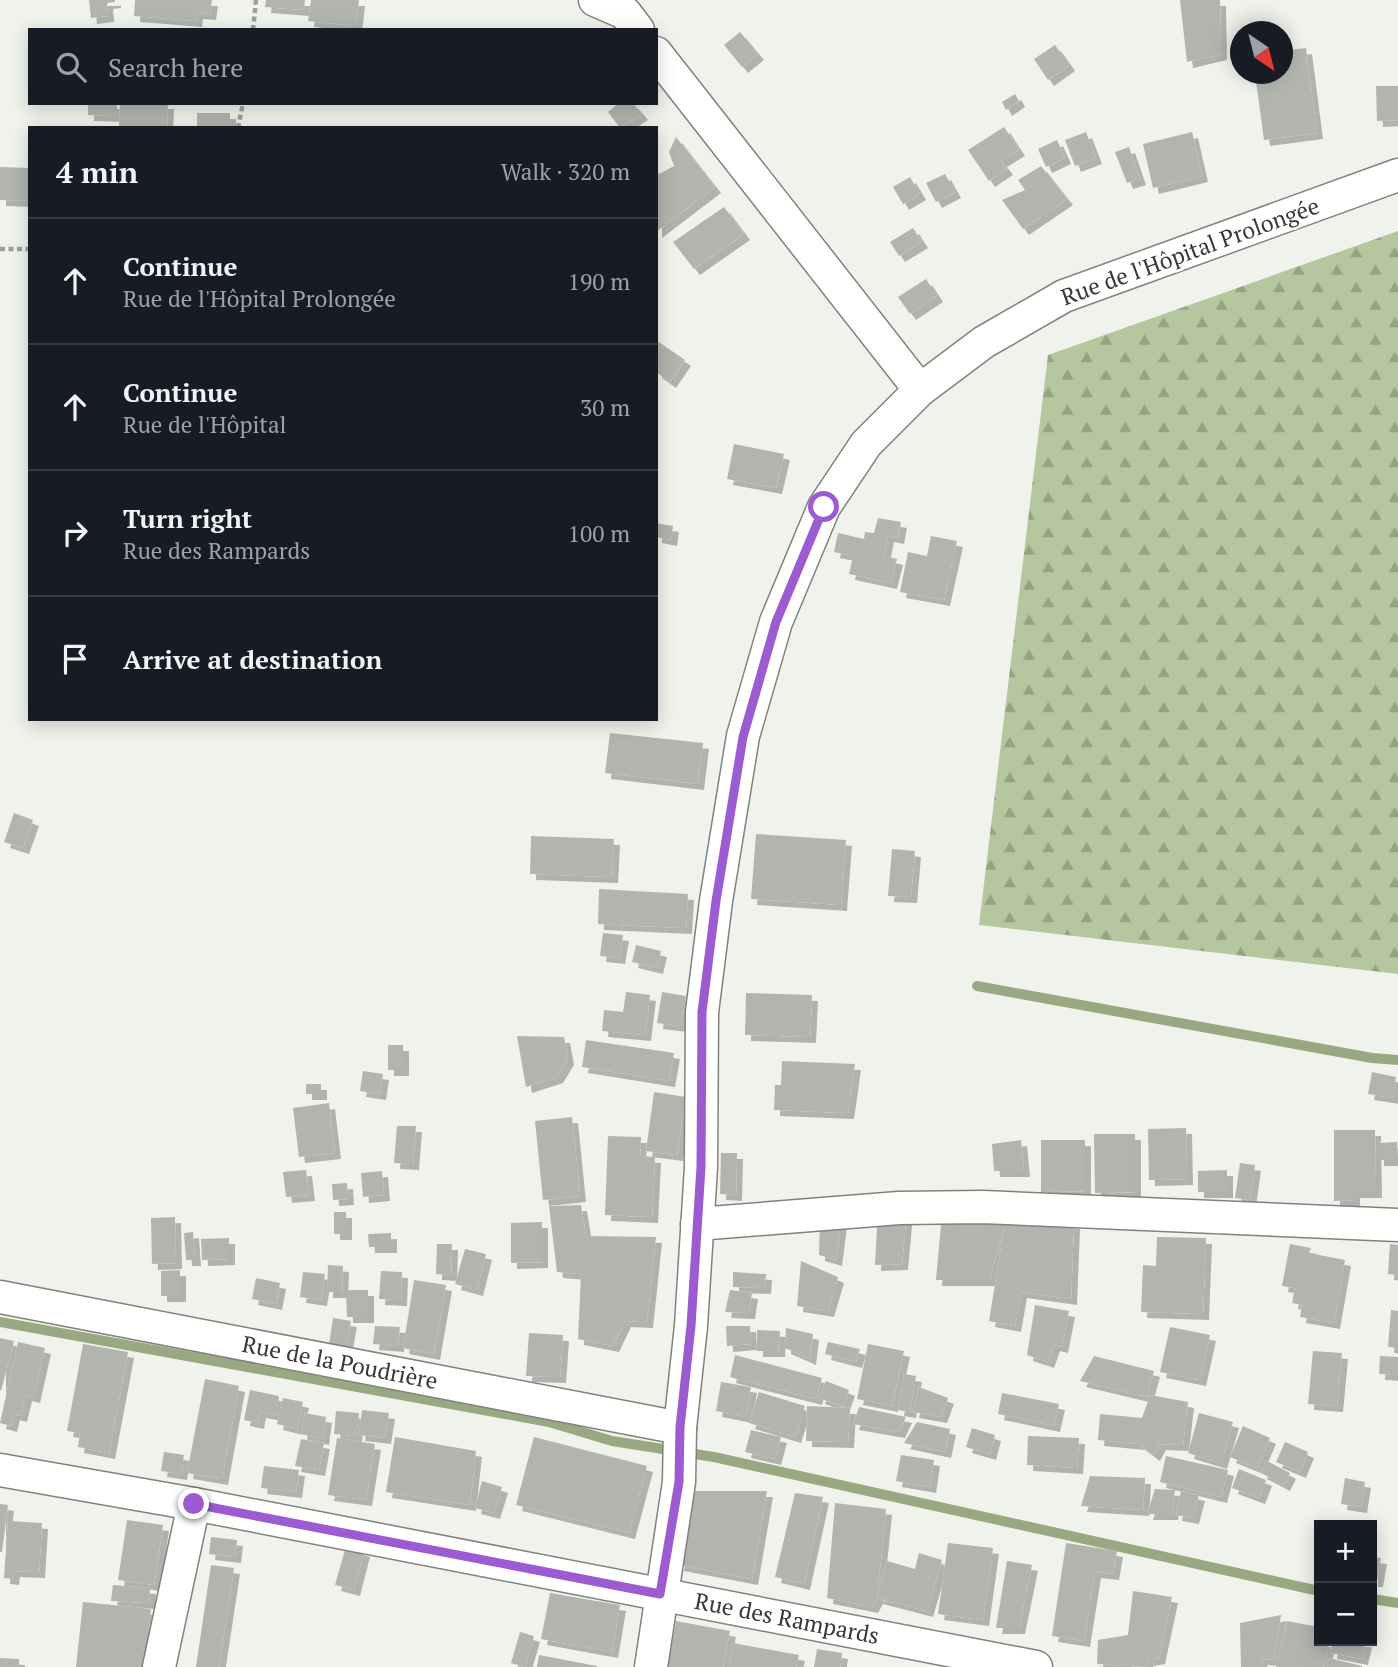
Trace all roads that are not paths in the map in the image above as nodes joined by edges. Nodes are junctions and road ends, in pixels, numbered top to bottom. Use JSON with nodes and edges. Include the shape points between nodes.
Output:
{"nodes":[{"id":1,"x":595,"y":0,"type":"edge"},
{"id":2,"x":636,"y":28,"type":"edge"},
{"id":3,"x":658,"y":56,"type":"edge"},
{"id":4,"x":1398,"y":175,"type":"edge"},
{"id":5,"x":920,"y":390,"type":"junction"},
{"id":6,"x":697,"y":1224,"type":"junction"},
{"id":7,"x":1398,"y":1225,"type":"edge"},
{"id":8,"x":0,"y":1297,"type":"edge"},
{"id":9,"x":680,"y":1427,"type":"junction"},
{"id":10,"x":0,"y":1470,"type":"edge"},
{"id":11,"x":194,"y":1504,"type":"junction"},
{"id":12,"x":660,"y":1594,"type":"junction"},
{"id":13,"x":159,"y":1667,"type":"edge"},
{"id":14,"x":651,"y":1667,"type":"edge"},
{"id":15,"x":1036,"y":1667,"type":"edge"}],
"edges":[{"from":1,"to":2,"type":"street","via":[[625,13]]},
{"from":3,"to":5,"type":"street"},
{"from":4,"to":5,"type":"street","name":"Rue de l'Hôpital Prolongée","via":[[1064,296],[984,342]]},
{"from":5,"to":6,"type":"street","name":"Rue de l'Hôpital Prolongée","via":[[866,444],[824,507],[776,622],[743,737],[702,1012]]},
{"from":6,"to":7,"type":"street","via":[[899,1208],[984,1207]]},
{"from":6,"to":9,"type":"street","name":"Rue de l'Hôpital Prolongée"},
{"from":8,"to":9,"type":"street","name":"Rue de la Poudrière"},
{"from":9,"to":12,"type":"street","name":"Rue de l'Hôpital Prolongée","via":[[679,1482]]},
{"from":10,"to":11,"type":"street","name":"Rue des Rampards"},
{"from":11,"to":12,"type":"street","name":"Rue des Rampards"},
{"from":11,"to":13,"type":"street"},
{"from":12,"to":14,"type":"street","name":"Rue de l'Hôpital Prolongée"},
{"from":12,"to":15,"type":"street","name":"Rue des Rampards"}]}
